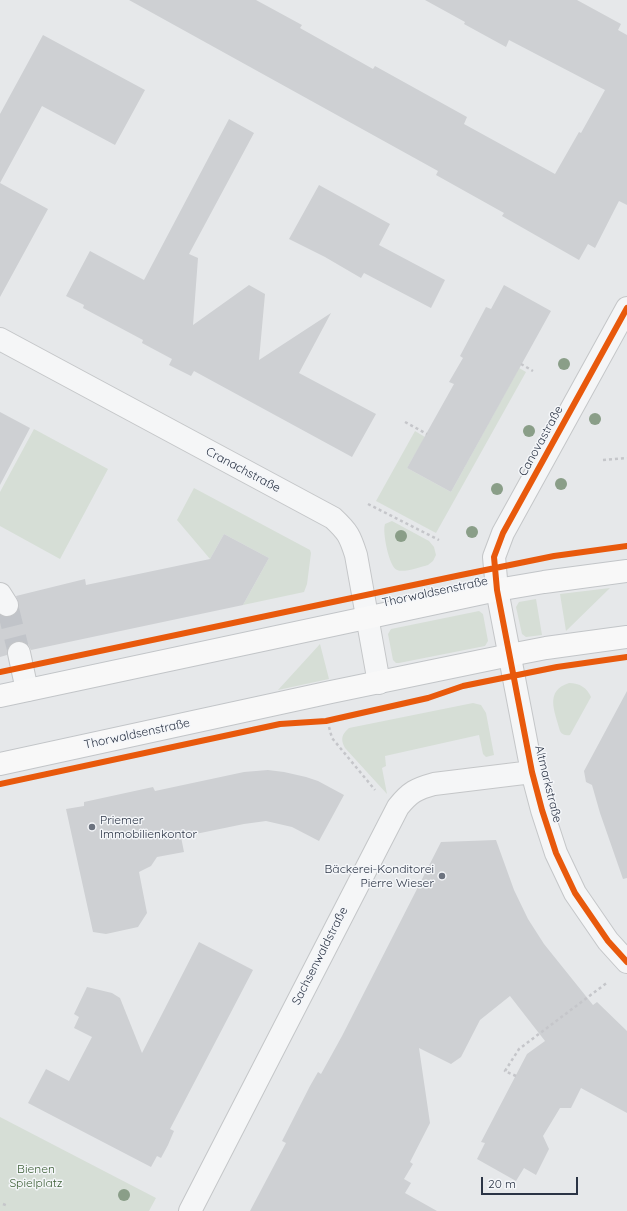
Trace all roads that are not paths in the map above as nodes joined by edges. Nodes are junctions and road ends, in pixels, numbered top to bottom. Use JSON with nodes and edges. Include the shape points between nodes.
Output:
{"nodes":[{"id":1,"x":627,"y":308,"type":"edge"},
{"id":2,"x":0,"y":339,"type":"edge"},
{"id":3,"x":627,"y":571,"type":"edge"},
{"id":4,"x":497,"y":590,"type":"junction"},
{"id":5,"x":367,"y":618,"type":"junction"},
{"id":6,"x":627,"y":637,"type":"edge"},
{"id":7,"x":19,"y":653,"type":"tunnel mouth"},
{"id":8,"x":510,"y":655,"type":"junction"},
{"id":9,"x":379,"y":683,"type":"junction"},
{"id":10,"x":27,"y":690,"type":"junction"},
{"id":11,"x":0,"y":696,"type":"edge"},
{"id":12,"x":0,"y":764,"type":"edge"},
{"id":13,"x":532,"y":772,"type":"junction"},
{"id":14,"x":627,"y":962,"type":"edge"},
{"id":15,"x":190,"y":1211,"type":"edge"}],
"edges":[{"from":1,"to":4,"type":"street","name":"Canovastraße","via":[[503,533],[494,556]]},
{"from":2,"to":5,"type":"street","name":"Cranachstraße","via":[[333,518],[345,529],[356,555]]},
{"from":3,"to":4,"type":"main road","name":"Thorwaldsenstraße"},
{"from":4,"to":5,"type":"main road","name":"Thorwaldsenstraße"},
{"from":4,"to":8,"type":"street","name":"Altmarkstraße"},
{"from":5,"to":9,"type":"street","name":"Cranachstraße"},
{"from":5,"to":10,"type":"main road","name":"Thorwaldsenstraße"},
{"from":6,"to":8,"type":"main road","name":"Thorwaldsenstraße"},
{"from":7,"to":10,"type":"street"},
{"from":8,"to":9,"type":"main road","name":"Thorwaldsenstraße"},
{"from":8,"to":13,"type":"street","name":"Altmarkstraße"},
{"from":9,"to":12,"type":"main road","name":"Thorwaldsenstraße"},
{"from":10,"to":11,"type":"main road","name":"Thorwaldsenstraße"},
{"from":13,"to":14,"type":"street","name":"Altmarkstraße","via":[[564,873],[590,917]]},
{"from":13,"to":15,"type":"street","name":"Sachsenwaldstraße","via":[[434,784],[408,794],[398,807]]}]}
